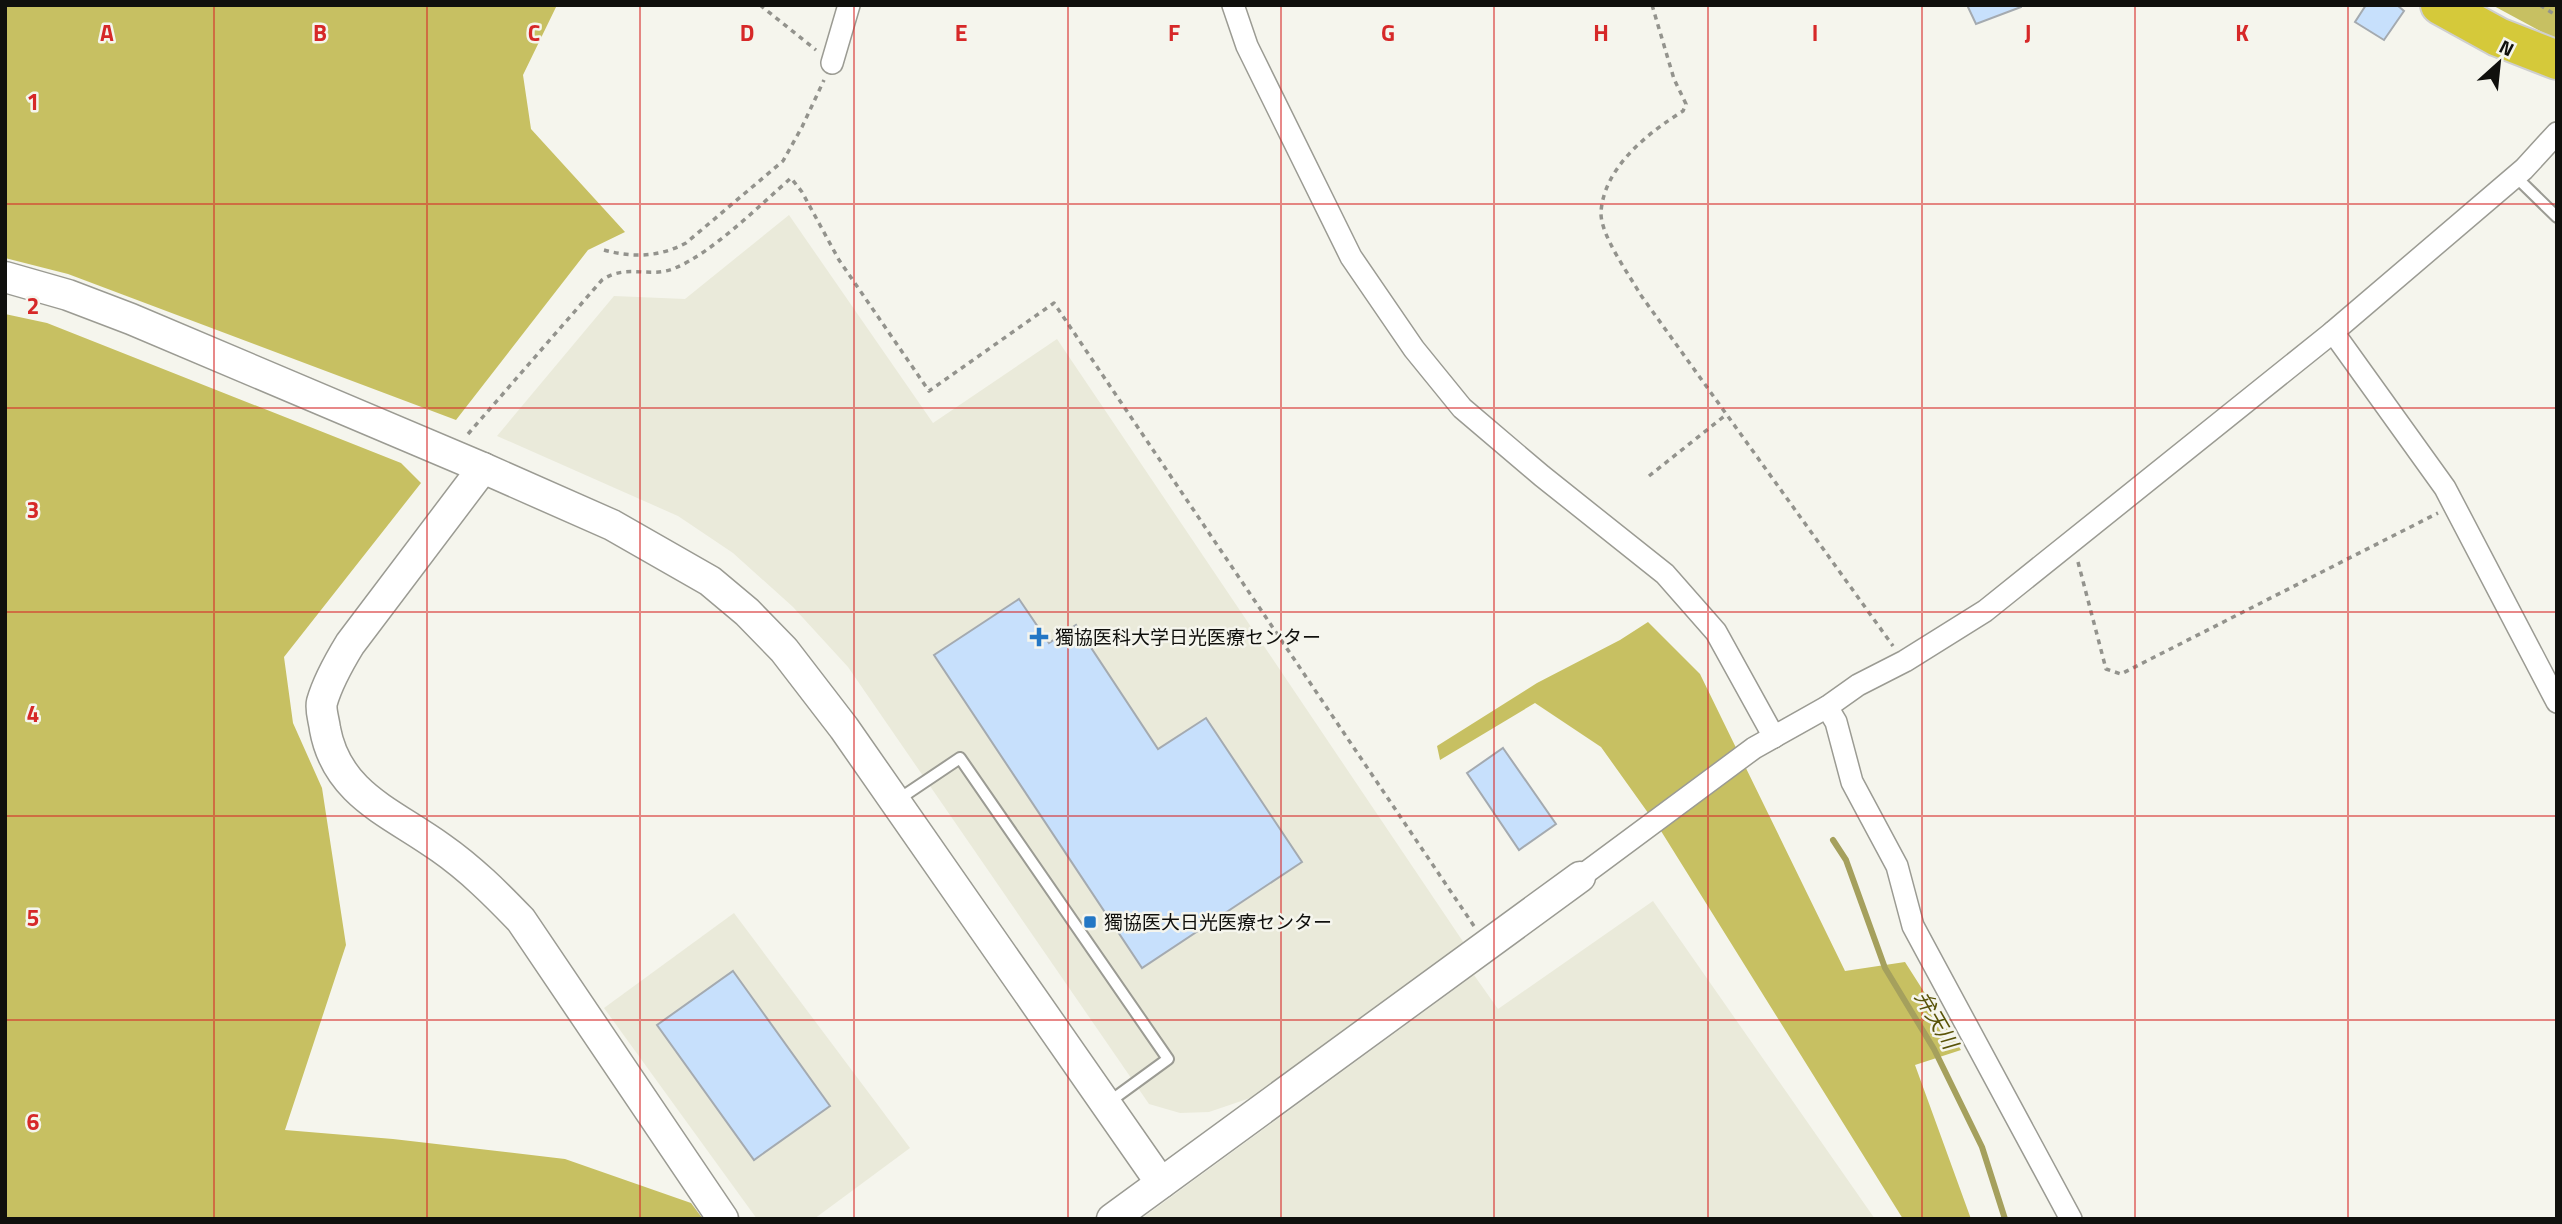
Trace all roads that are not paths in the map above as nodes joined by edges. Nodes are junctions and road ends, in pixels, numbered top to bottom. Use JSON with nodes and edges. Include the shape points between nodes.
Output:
{"nodes":[{"id":1,"x":849,"y":5,"type":"edge"},
{"id":2,"x":1233,"y":5,"type":"edge"},
{"id":3,"x":2440,"y":5,"type":"edge"},
{"id":4,"x":2557,"y":60,"type":"edge"},
{"id":5,"x":832,"y":63,"type":"road end"},
{"id":6,"x":2557,"y":133,"type":"edge"},
{"id":7,"x":2516,"y":177,"type":"junction"},
{"id":8,"x":2557,"y":217,"type":"edge"},
{"id":9,"x":5,"y":277,"type":"edge"},
{"id":10,"x":2333,"y":332,"type":"junction"},
{"id":11,"x":483,"y":468,"type":"junction"},
{"id":12,"x":2557,"y":702,"type":"edge"},
{"id":13,"x":1827,"y":707,"type":"junction"},
{"id":14,"x":1774,"y":737,"type":"junction"},
{"id":15,"x":895,"y":801,"type":"junction"},
{"id":16,"x":1580,"y":877,"type":"joint"},
{"id":17,"x":1106,"y":1104,"type":"junction"},
{"id":18,"x":1161,"y":1183,"type":"junction"},
{"id":19,"x":723,"y":1219,"type":"edge"},
{"id":20,"x":1112,"y":1219,"type":"edge"},
{"id":21,"x":2071,"y":1219,"type":"edge"}],
"edges":[{"from":1,"to":5,"type":"street"},
{"from":2,"to":14,"type":"street","via":[[1247,47],[1351,257],[1414,349],[1462,408],[1665,575],[1716,632]]},
{"from":3,"to":4,"type":"highway","via":[[2498,37]]},
{"from":6,"to":7,"type":"street"},
{"from":7,"to":8,"type":"lane"},
{"from":7,"to":10,"type":"street"},
{"from":9,"to":11,"type":"street","via":[[131,319]]},
{"from":10,"to":12,"type":"street","via":[[2445,488]]},
{"from":10,"to":13,"type":"street","via":[[1986,611]]},
{"from":11,"to":15,"type":"street","via":[[612,525],[710,582],[784,650]]},
{"from":11,"to":19,"type":"street","via":[[344,653],[321,705],[328,744],[349,782],[482,880],[521,920]]},
{"from":13,"to":14,"type":"street"},
{"from":13,"to":21,"type":"street","via":[[1836,722],[1852,782],[1897,866],[1913,926]]},
{"from":14,"to":16,"type":"street"},
{"from":15,"to":17,"type":"street"},
{"from":15,"to":17,"type":"lane","via":[[960,758],[1168,1059]]},
{"from":16,"to":18,"type":"street"},
{"from":17,"to":18,"type":"street"},
{"from":18,"to":20,"type":"street"}]}
